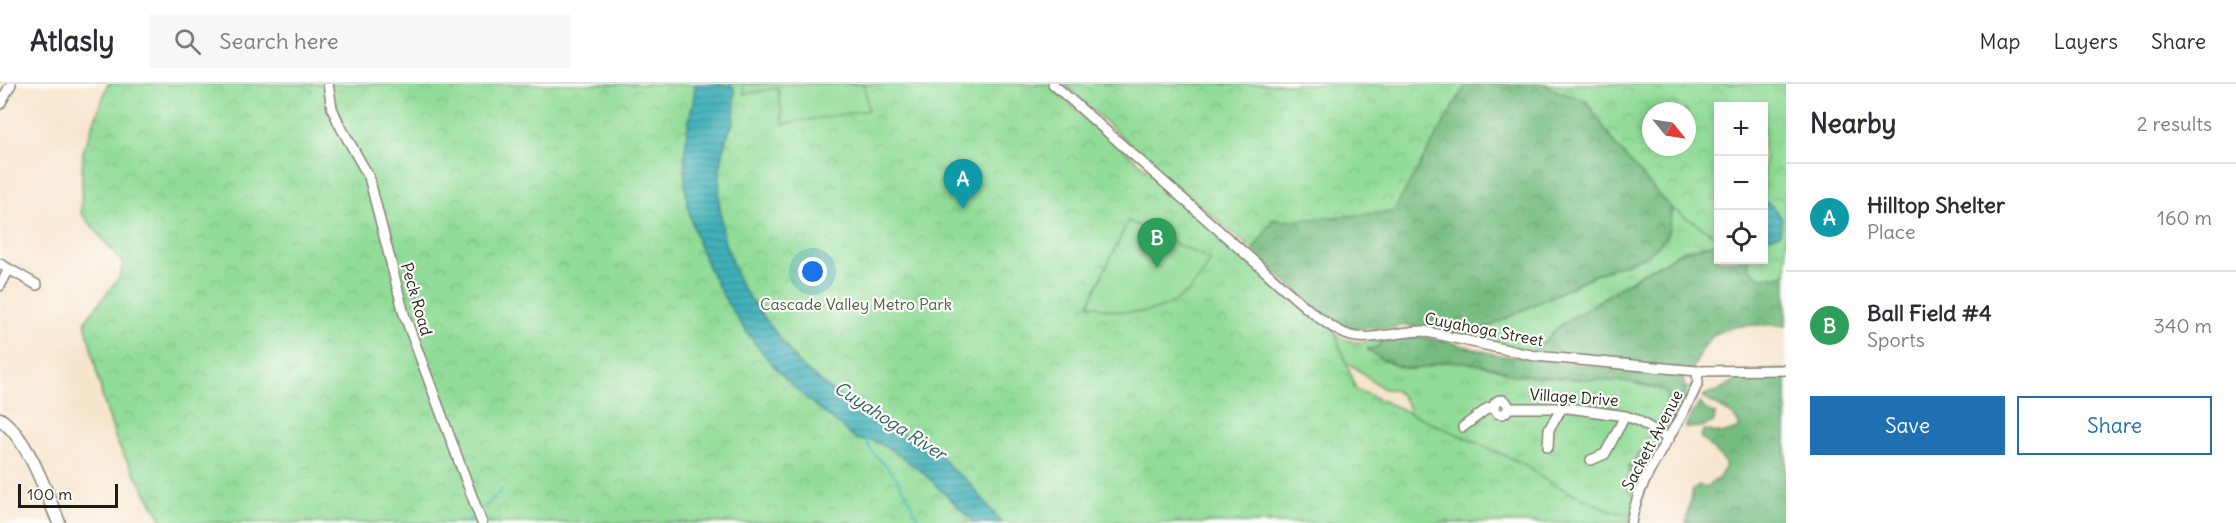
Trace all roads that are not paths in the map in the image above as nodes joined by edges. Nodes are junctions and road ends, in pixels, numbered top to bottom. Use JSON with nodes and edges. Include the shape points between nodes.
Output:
{"nodes":[{"id":1,"x":11,"y":84,"type":"edge"},
{"id":2,"x":328,"y":84,"type":"edge"},
{"id":3,"x":1053,"y":84,"type":"edge"},
{"id":4,"x":0,"y":104,"type":"edge"},
{"id":5,"x":4,"y":267,"type":"edge"},
{"id":6,"x":37,"y":285,"type":"dead end"},
{"id":7,"x":0,"y":286,"type":"edge"},
{"id":8,"x":1786,"y":370,"type":"edge"},
{"id":9,"x":1697,"y":371,"type":"junction"},
{"id":10,"x":1562,"y":408,"type":"junction"},
{"id":11,"x":1625,"y":416,"type":"junction"},
{"id":12,"x":0,"y":419,"type":"edge"},
{"id":13,"x":1463,"y":427,"type":"dead end"},
{"id":14,"x":1669,"y":439,"type":"junction"},
{"id":15,"x":1548,"y":447,"type":"dead end"},
{"id":16,"x":1591,"y":460,"type":"dead end"},
{"id":17,"x":55,"y":522,"type":"edge"},
{"id":18,"x":482,"y":523,"type":"edge"},
{"id":19,"x":1631,"y":523,"type":"edge"}],
"edges":[{"from":1,"to":4,"type":"street"},
{"from":2,"to":18,"type":"street","name":"Peck Road","via":[[339,124],[369,177],[404,314]]},
{"from":3,"to":9,"type":"street","name":"Cuyahoga Street","via":[[1273,278],[1348,335],[1364,338],[1423,331],[1534,356]]},
{"from":5,"to":6,"type":"street"},
{"from":5,"to":7,"type":"street"},
{"from":8,"to":9,"type":"street","name":"Cuyahoga Street"},
{"from":9,"to":14,"type":"street","name":"Sackett Avenue","via":[[1698,383]]},
{"from":10,"to":11,"type":"street","name":"Village Drive"},
{"from":10,"to":13,"type":"street","name":"Village Drive","via":[[1508,408],[1502,414],[1494,407],[1488,408]]},
{"from":10,"to":15,"type":"street","via":[[1549,429]]},
{"from":11,"to":14,"type":"street","name":"Village Drive"},
{"from":11,"to":16,"type":"street","via":[[1605,454]]},
{"from":12,"to":17,"type":"main road","via":[[21,440]]},
{"from":14,"to":19,"type":"street","name":"Sackett Avenue","via":[[1642,487]]}]}
